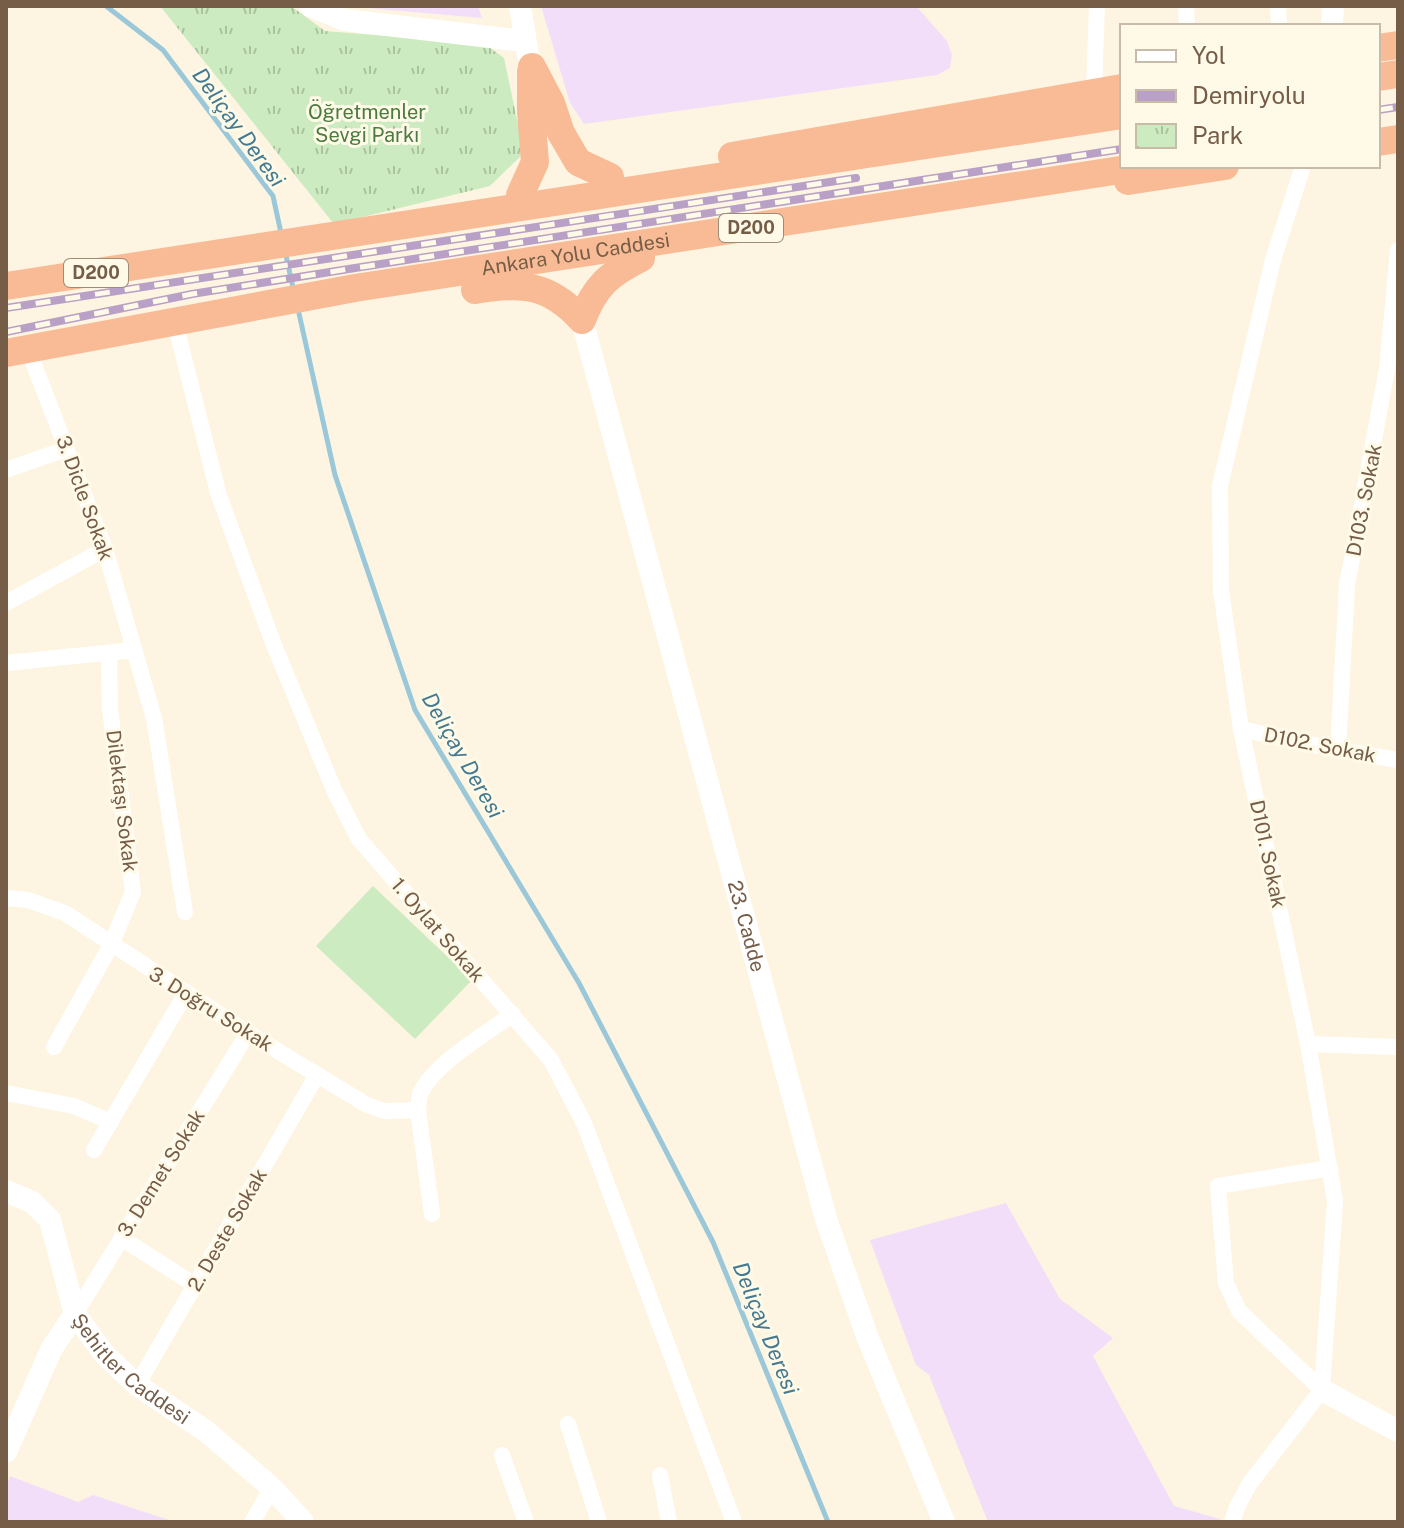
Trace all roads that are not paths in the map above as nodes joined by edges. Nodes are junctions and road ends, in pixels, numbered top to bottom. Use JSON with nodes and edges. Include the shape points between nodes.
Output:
{"nodes":[{"id":1,"x":310,"y":6,"type":"edge"},
{"id":2,"x":505,"y":6,"type":"edge"},
{"id":3,"x":520,"y":6,"type":"edge"},
{"id":4,"x":1097,"y":6,"type":"edge"},
{"id":5,"x":528,"y":54,"type":"junction"},
{"id":6,"x":1108,"y":90,"type":"edge"},
{"id":7,"x":1120,"y":115,"type":"edge"},
{"id":8,"x":1133,"y":168,"type":"edge"},
{"id":9,"x":1212,"y":168,"type":"edge"},
{"id":10,"x":1302,"y":168,"type":"edge"},
{"id":11,"x":610,"y":177,"type":"junction"},
{"id":12,"x":520,"y":195,"type":"junction"},
{"id":13,"x":455,"y":218,"type":"junction"},
{"id":14,"x":1398,"y":250,"type":"edge"},
{"id":15,"x":641,"y":258,"type":"junction"},
{"id":16,"x":454,"y":274,"type":"junction"},
{"id":17,"x":6,"y":286,"type":"edge"},
{"id":18,"x":363,"y":287,"type":"junction"},
{"id":19,"x":582,"y":320,"type":"junction"},
{"id":20,"x":175,"y":323,"type":"junction"},
{"id":21,"x":17,"y":351,"type":"edge"},
{"id":22,"x":66,"y":449,"type":"junction"},
{"id":23,"x":6,"y":470,"type":"edge"},
{"id":24,"x":105,"y":549,"type":"junction"},
{"id":25,"x":6,"y":603,"type":"edge"},
{"id":26,"x":134,"y":650,"type":"junction"},
{"id":27,"x":109,"y":653,"type":"junction"},
{"id":28,"x":6,"y":663,"type":"edge"},
{"id":29,"x":1241,"y":729,"type":"junction"},
{"id":30,"x":1338,"y":750,"type":"junction"},
{"id":31,"x":1398,"y":760,"type":"edge"},
{"id":32,"x":6,"y":898,"type":"edge"},
{"id":33,"x":185,"y":912,"type":"dead end"},
{"id":34,"x":111,"y":945,"type":"junction"},
{"id":35,"x":186,"y":993,"type":"junction"},
{"id":36,"x":513,"y":1014,"type":"junction"},
{"id":37,"x":248,"y":1033,"type":"junction"},
{"id":38,"x":1308,"y":1044,"type":"junction"},
{"id":39,"x":54,"y":1047,"type":"dead end"},
{"id":40,"x":1398,"y":1047,"type":"edge"},
{"id":41,"x":317,"y":1075,"type":"junction"},
{"id":42,"x":6,"y":1093,"type":"edge"},
{"id":43,"x":418,"y":1110,"type":"junction"},
{"id":44,"x":111,"y":1122,"type":"junction"},
{"id":45,"x":94,"y":1150,"type":"dead end"},
{"id":46,"x":1330,"y":1168,"type":"junction"},
{"id":47,"x":6,"y":1191,"type":"edge"},
{"id":48,"x":432,"y":1214,"type":"dead end"},
{"id":49,"x":121,"y":1238,"type":"junction"},
{"id":50,"x":195,"y":1285,"type":"junction"},
{"id":51,"x":75,"y":1314,"type":"junction"},
{"id":52,"x":137,"y":1385,"type":"junction"},
{"id":53,"x":1322,"y":1390,"type":"junction"},
{"id":54,"x":568,"y":1424,"type":"dead end"},
{"id":55,"x":1398,"y":1431,"type":"edge"},
{"id":56,"x":6,"y":1452,"type":"edge"},
{"id":57,"x":502,"y":1455,"type":"dead end"},
{"id":58,"x":660,"y":1475,"type":"dead end"},
{"id":59,"x":272,"y":1488,"type":"junction"},
{"id":60,"x":252,"y":1522,"type":"edge"},
{"id":61,"x":303,"y":1522,"type":"edge"},
{"id":62,"x":526,"y":1522,"type":"edge"},
{"id":63,"x":599,"y":1522,"type":"edge"},
{"id":64,"x":669,"y":1522,"type":"edge"},
{"id":65,"x":734,"y":1522,"type":"edge"},
{"id":66,"x":944,"y":1522,"type":"edge"},
{"id":67,"x":1232,"y":1522,"type":"edge"}],
"edges":[{"from":1,"to":5,"type":"street","via":[[345,20]]},
{"from":2,"to":5,"type":"street"},
{"from":3,"to":5,"type":"street"},
{"from":4,"to":6,"type":"street"},
{"from":5,"to":11,"type":"highway","via":[[578,162]]},
{"from":5,"to":12,"type":"highway","via":[[535,162]]},
{"from":6,"to":11,"type":"highway"},
{"from":7,"to":13,"type":"highway","number":"D200"},
{"from":8,"to":16,"type":"highway","name":"Ankara Yolu Caddesi","number":"D200"},
{"from":9,"to":15,"type":"highway"},
{"from":10,"to":29,"type":"street","name":"D101. Sokak","via":[[1273,260],[1220,486],[1221,591]]},
{"from":11,"to":12,"type":"highway"},
{"from":12,"to":13,"type":"highway"},
{"from":13,"to":17,"type":"highway","number":"D200"},
{"from":14,"to":30,"type":"street","name":"D103. Sokak","via":[[1387,369],[1347,585]]},
{"from":15,"to":16,"type":"highway"},
{"from":15,"to":19,"type":"highway","via":[[601,284]]},
{"from":16,"to":18,"type":"highway","name":"Ankara Yolu Caddesi","number":"D200"},
{"from":18,"to":19,"type":"highway","via":[[435,293],[533,287],[552,294]]},
{"from":18,"to":20,"type":"highway","name":"Ankara Yolu Caddesi","number":"D200"},
{"from":19,"to":66,"type":"street","name":"23. Cadde","via":[[826,1219],[867,1336]]},
{"from":20,"to":21,"type":"highway","name":"Ankara Yolu Caddesi","number":"D200"},
{"from":20,"to":36,"type":"street","name":"1. Oylat Sokak","via":[[219,496],[335,792],[359,839]]},
{"from":21,"to":22,"type":"street","name":"3. Dicle Sokak"},
{"from":22,"to":23,"type":"street"},
{"from":22,"to":24,"type":"street","name":"3. Dicle Sokak"},
{"from":24,"to":25,"type":"street"},
{"from":24,"to":26,"type":"street","name":"3. Dicle Sokak"},
{"from":26,"to":27,"type":"street"},
{"from":26,"to":33,"type":"street","name":"3. Dicle Sokak","via":[[154,718]]},
{"from":27,"to":28,"type":"street"},
{"from":27,"to":34,"type":"street","name":"Dilektaşı Sokak","via":[[110,709],[133,892]]},
{"from":29,"to":30,"type":"street","name":"D102. Sokak"},
{"from":29,"to":38,"type":"street","name":"D101. Sokak"},
{"from":30,"to":31,"type":"street","name":"D102. Sokak"},
{"from":32,"to":34,"type":"street","name":"3. Doğru Sokak","via":[[65,913]]},
{"from":34,"to":35,"type":"street","name":"3. Doğru Sokak"},
{"from":34,"to":39,"type":"street","name":"Dilektaşı Sokak"},
{"from":35,"to":37,"type":"street","name":"3. Doğru Sokak"},
{"from":35,"to":44,"type":"street"},
{"from":36,"to":43,"type":"street","via":[[430,1079],[419,1095]]},
{"from":36,"to":65,"type":"street","name":"1. Oylat Sokak","via":[[551,1060],[584,1123]]},
{"from":37,"to":41,"type":"street","name":"3. Doğru Sokak"},
{"from":37,"to":49,"type":"street","name":"3. Demet Sokak"},
{"from":38,"to":40,"type":"street"},
{"from":38,"to":46,"type":"street","name":"D101. Sokak"},
{"from":41,"to":43,"type":"street","name":"3. Doğru Sokak","via":[[367,1105],[385,1111]]},
{"from":41,"to":50,"type":"street","name":"2. Deste Sokak"},
{"from":42,"to":44,"type":"street","via":[[74,1106]]},
{"from":43,"to":48,"type":"street"},
{"from":44,"to":45,"type":"street"},
{"from":46,"to":53,"type":"street","name":"D101. Sokak","via":[[1335,1201]]},
{"from":46,"to":53,"type":"street","via":[[1218,1186],[1226,1283],[1239,1311]]},
{"from":47,"to":51,"type":"street","name":"Şehitler Caddesi","via":[[32,1202],[50,1220]]},
{"from":49,"to":50,"type":"street"},
{"from":49,"to":51,"type":"street","name":"3. Demet Sokak"},
{"from":50,"to":52,"type":"street","name":"2. Deste Sokak"},
{"from":51,"to":52,"type":"street","name":"Şehitler Caddesi","via":[[105,1355]]},
{"from":51,"to":56,"type":"street","via":[[52,1348]]},
{"from":52,"to":59,"type":"street","name":"Şehitler Caddesi","via":[[207,1432]]},
{"from":53,"to":55,"type":"street"},
{"from":53,"to":67,"type":"street","via":[[1250,1483]]},
{"from":54,"to":63,"type":"street"},
{"from":57,"to":62,"type":"street"},
{"from":58,"to":64,"type":"street"},
{"from":59,"to":60,"type":"street"},
{"from":59,"to":61,"type":"street","name":"Şehitler Caddesi"}]}
